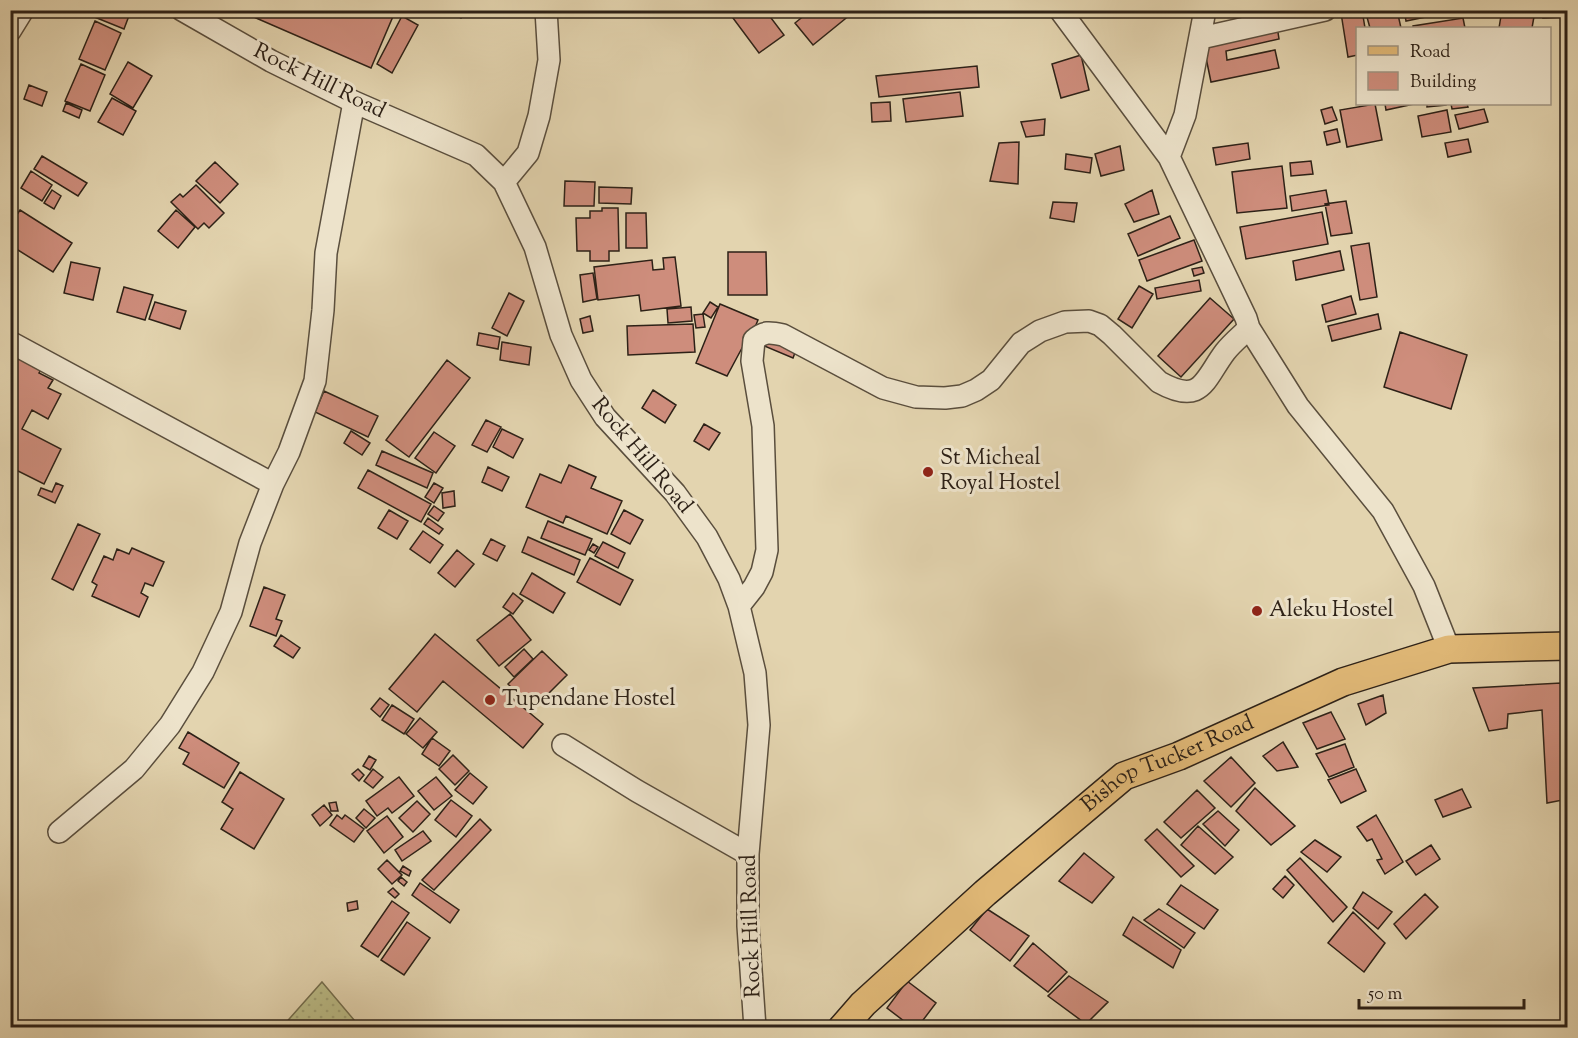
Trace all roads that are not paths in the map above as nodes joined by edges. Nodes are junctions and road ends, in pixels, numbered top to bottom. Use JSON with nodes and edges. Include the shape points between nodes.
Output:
{"nodes":[{"id":1,"x":23,"y":10,"type":"edge"},
{"id":2,"x":182,"y":10,"type":"edge"},
{"id":3,"x":546,"y":10,"type":"edge"},
{"id":4,"x":1060,"y":10,"type":"edge"},
{"id":5,"x":1205,"y":10,"type":"edge"},
{"id":6,"x":1325,"y":10,"type":"edge"},
{"id":7,"x":10,"y":31,"type":"edge"},
{"id":8,"x":1201,"y":38,"type":"junction"},
{"id":9,"x":354,"y":102,"type":"junction"},
{"id":10,"x":1169,"y":157,"type":"junction"},
{"id":11,"x":504,"y":182,"type":"junction"},
{"id":12,"x":1249,"y":328,"type":"junction"},
{"id":13,"x":10,"y":342,"type":"edge"},
{"id":14,"x":273,"y":484,"type":"junction"},
{"id":15,"x":739,"y":606,"type":"junction"},
{"id":16,"x":1568,"y":646,"type":"edge"},
{"id":17,"x":1449,"y":649,"type":"junction"},
{"id":18,"x":563,"y":745,"type":"dead end"},
{"id":19,"x":59,"y":832,"type":"dead end"},
{"id":20,"x":748,"y":854,"type":"junction"},
{"id":21,"x":756,"y":1028,"type":"edge"},
{"id":22,"x":842,"y":1028,"type":"edge"}],
"edges":[{"from":1,"to":7,"type":"street"},
{"from":2,"to":9,"type":"street","name":"Rock Hill Road","via":[[271,62]]},
{"from":3,"to":11,"type":"street","via":[[549,60],[539,116],[528,153]]},
{"from":4,"to":10,"type":"street"},
{"from":5,"to":8,"type":"street"},
{"from":6,"to":8,"type":"street"},
{"from":8,"to":10,"type":"street","via":[[1185,115]]},
{"from":9,"to":11,"type":"street","name":"Rock Hill Road","via":[[476,155]]},
{"from":9,"to":14,"type":"street","via":[[326,253],[315,381],[289,453]]},
{"from":10,"to":12,"type":"street"},
{"from":11,"to":15,"type":"street","name":"Rock Hill Road","via":[[535,247],[561,335],[581,380],[605,417],[675,493],[707,537]]},
{"from":12,"to":15,"type":"street","via":[[1225,352],[1203,386],[1196,389],[1168,388],[1112,335],[1089,321],[1065,322],[1040,331],[1021,343],[991,380],[962,396],[945,398],[916,397],[883,388],[783,335],[762,333],[754,340],[752,355],[764,426],[767,550],[762,572]]},
{"from":12,"to":17,"type":"street","via":[[1298,406],[1383,511],[1424,586]]},
{"from":13,"to":14,"type":"street"},
{"from":14,"to":19,"type":"street","via":[[250,543],[231,612],[203,672],[170,724],[134,769]]},
{"from":15,"to":20,"type":"street","name":"Rock Hill Road","via":[[755,673],[759,725]]},
{"from":16,"to":17,"type":"main road","name":"Bishop Tucker Road"},
{"from":17,"to":22,"type":"main road","name":"Bishop Tucker Road","via":[[1343,682],[1179,756],[1124,776],[985,893],[863,1004]]},
{"from":18,"to":20,"type":"street"},
{"from":20,"to":21,"type":"street","name":"Rock Hill Road","via":[[748,926]]}]}
